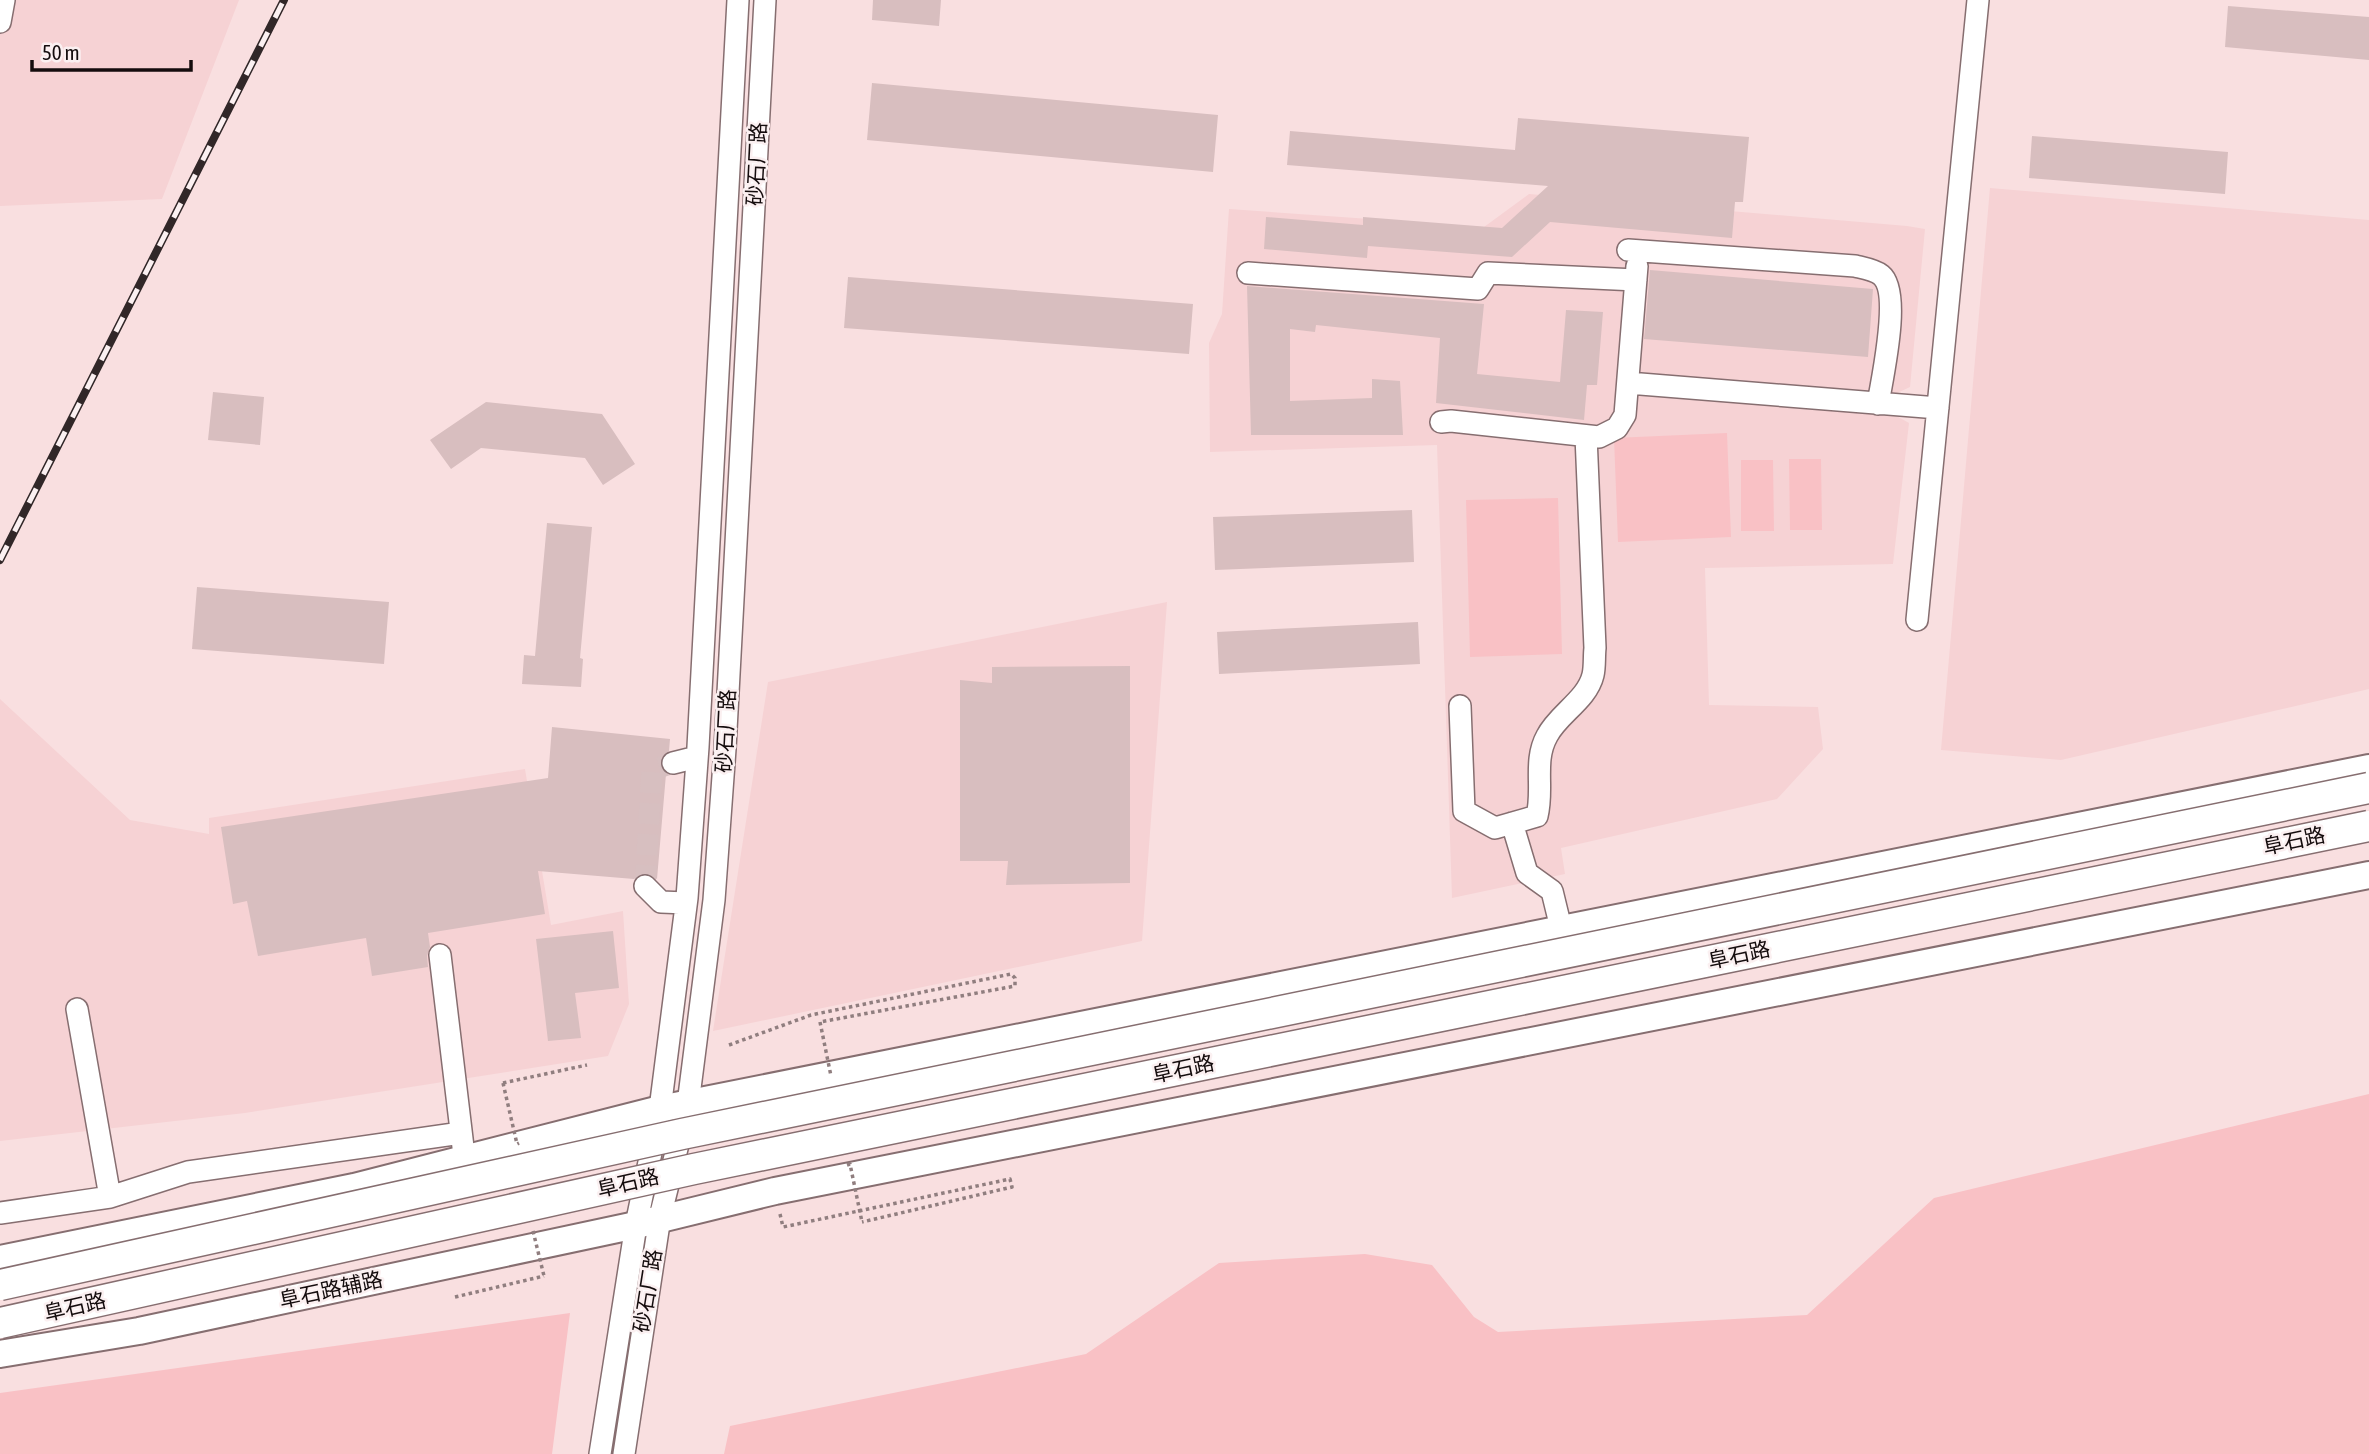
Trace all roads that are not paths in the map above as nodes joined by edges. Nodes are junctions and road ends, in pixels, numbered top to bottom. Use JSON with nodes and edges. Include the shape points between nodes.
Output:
{"nodes":[{"id":1,"x":4,"y":0,"type":"edge"},
{"id":2,"x":738,"y":0,"type":"edge"},
{"id":3,"x":765,"y":0,"type":"edge"},
{"id":4,"x":1978,"y":0,"type":"edge"},
{"id":5,"x":0,"y":22,"type":"edge"},
{"id":6,"x":1248,"y":273,"type":"dead end"},
{"id":7,"x":1636,"y":280,"type":"junction"},
{"id":8,"x":1628,"y":383,"type":"junction"},
{"id":9,"x":1878,"y":404,"type":"junction"},
{"id":10,"x":1938,"y":408,"type":"junction"},
{"id":11,"x":1441,"y":422,"type":"dead end"},
{"id":12,"x":1586,"y":436,"type":"junction"},
{"id":13,"x":1917,"y":620,"type":"dead end"},
{"id":14,"x":1461,"y":706,"type":"dead end"},
{"id":15,"x":698,"y":757,"type":"junction"},
{"id":16,"x":673,"y":763,"type":"tunnel mouth"},
{"id":17,"x":2369,"y":768,"type":"edge"},
{"id":18,"x":2369,"y":788,"type":"edge"},
{"id":19,"x":1512,"y":823,"type":"junction"},
{"id":20,"x":2369,"y":826,"type":"edge"},
{"id":21,"x":2368,"y":879,"type":"edge"},
{"id":22,"x":645,"y":886,"type":"dead end"},
{"id":23,"x":686,"y":903,"type":"junction"},
{"id":24,"x":1561,"y":928,"type":"junction"},
{"id":25,"x":440,"y":955,"type":"dead end"},
{"id":26,"x":77,"y":1009,"type":"dead end"},
{"id":27,"x":688,"y":1104,"type":"junction"},
{"id":28,"x":660,"y":1110,"type":"junction"},
{"id":29,"x":461,"y":1133,"type":"junction"},
{"id":30,"x":465,"y":1159,"type":"junction"},
{"id":31,"x":110,"y":1197,"type":"junction"},
{"id":32,"x":0,"y":1213,"type":"edge"},
{"id":33,"x":648,"y":1221,"type":"junction"},
{"id":34,"x":0,"y":1259,"type":"edge"},
{"id":35,"x":0,"y":1285,"type":"edge"},
{"id":36,"x":0,"y":1323,"type":"edge"},
{"id":37,"x":0,"y":1353,"type":"edge"},
{"id":38,"x":600,"y":1454,"type":"edge"},
{"id":39,"x":624,"y":1454,"type":"edge"}],
"edges":[{"from":1,"to":5,"type":"street"},
{"from":2,"to":15,"type":"street","name":"砂石厂路"},
{"from":3,"to":27,"type":"street","name":"砂石厂路","via":[[725,748],[714,900]]},
{"from":4,"to":10,"type":"street"},
{"from":6,"to":7,"type":"street","via":[[1478,289],[1488,273]]},
{"from":7,"to":8,"type":"street"},
{"from":7,"to":9,"type":"street","via":[[1633,251],[1855,266],[1880,274],[1892,304]]},
{"from":8,"to":9,"type":"street"},
{"from":8,"to":12,"type":"street","via":[[1625,415],[1617,428],[1599,437]]},
{"from":9,"to":10,"type":"street"},
{"from":10,"to":13,"type":"street"},
{"from":11,"to":12,"type":"street"},
{"from":12,"to":19,"type":"street","via":[[1593,677],[1547,735],[1539,760],[1541,803],[1537,816]]},
{"from":14,"to":19,"type":"street","via":[[1464,811],[1495,828]]},
{"from":15,"to":16,"type":"street"},
{"from":15,"to":23,"type":"street","name":"砂石厂路"},
{"from":17,"to":24,"type":"main road"},
{"from":18,"to":35,"type":"highway","name":"阜石路","bridge":true,"via":[[682,1134]]},
{"from":19,"to":24,"type":"street","via":[[1527,873],[1552,891]]},
{"from":20,"to":36,"type":"highway","name":"阜石路","bridge":true,"via":[[694,1169]]},
{"from":21,"to":33,"type":"main road","name":"阜石路","via":[[789,1188]]},
{"from":22,"to":23,"type":"street","via":[[660,902]]},
{"from":23,"to":28,"type":"street","name":"砂石厂路"},
{"from":24,"to":27,"type":"main road"},
{"from":25,"to":29,"type":"street"},
{"from":26,"to":31,"type":"street"},
{"from":27,"to":28,"type":"main road"},
{"from":27,"to":33,"type":"street","name":"砂石厂路"},
{"from":28,"to":30,"type":"main road"},
{"from":28,"to":33,"type":"street","name":"砂石厂路"},
{"from":29,"to":30,"type":"street"},
{"from":29,"to":31,"type":"street","via":[[188,1172]]},
{"from":30,"to":34,"type":"main road","via":[[354,1187]]},
{"from":31,"to":32,"type":"street"},
{"from":33,"to":37,"type":"main road","name":"阜石路辅路","via":[[139,1331]]},
{"from":33,"to":38,"type":"street","name":"砂石厂路"},
{"from":33,"to":39,"type":"street","name":"砂石厂路"}]}
